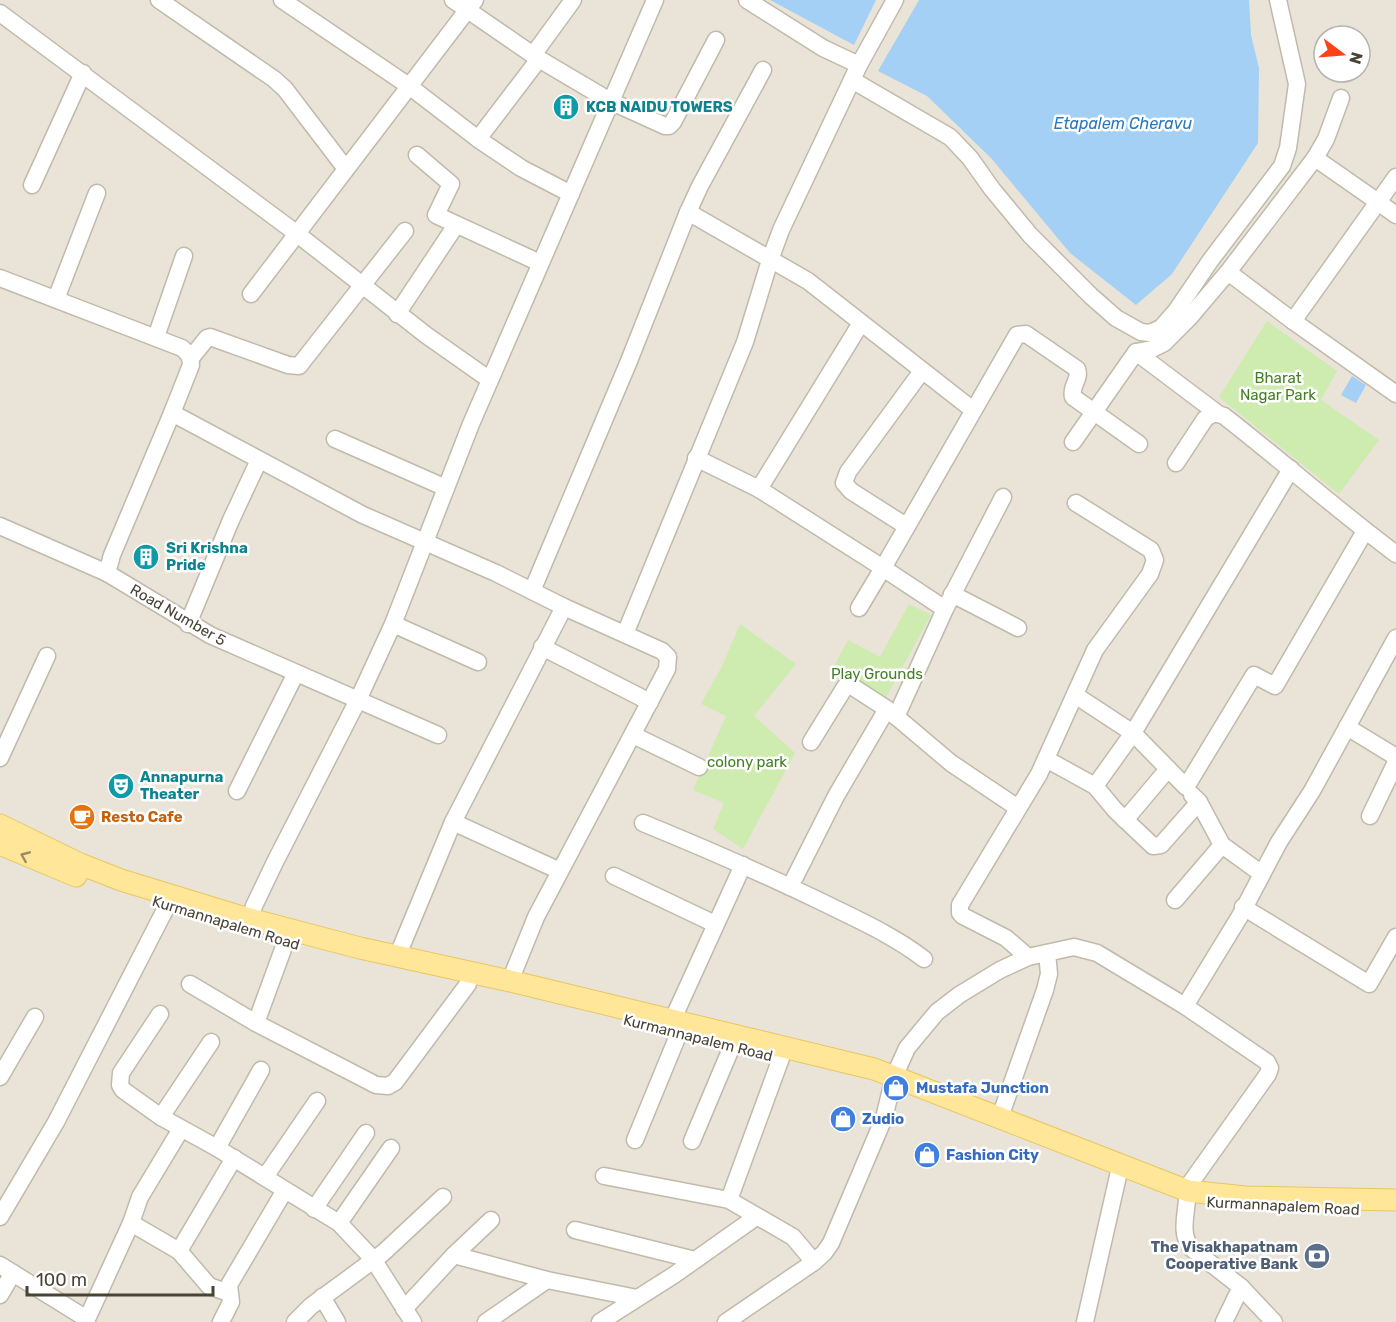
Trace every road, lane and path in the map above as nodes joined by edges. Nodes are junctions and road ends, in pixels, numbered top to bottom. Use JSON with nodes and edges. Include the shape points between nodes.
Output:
{"nodes":[{"id":1,"x":159,"y":0,"type":"edge"},
{"id":2,"x":282,"y":0,"type":"edge"},
{"id":3,"x":453,"y":0,"type":"edge"},
{"id":4,"x":573,"y":0,"type":"edge"},
{"id":5,"x":654,"y":0,"type":"edge"},
{"id":6,"x":747,"y":0,"type":"edge"},
{"id":7,"x":895,"y":0,"type":"edge"},
{"id":8,"x":1278,"y":0,"type":"edge"},
{"id":9,"x":472,"y":5,"type":"edge"},
{"id":10,"x":0,"y":14,"type":"edge"},
{"id":11,"x":716,"y":40,"type":"dead end"},
{"id":12,"x":536,"y":57,"type":"junction"},
{"id":13,"x":763,"y":70,"type":"dead end"},
{"id":14,"x":83,"y":73,"type":"junction"},
{"id":15,"x":856,"y":73,"type":"junction"},
{"id":16,"x":409,"y":86,"type":"junction"},
{"id":17,"x":1341,"y":98,"type":"dead end"},
{"id":18,"x":610,"y":101,"type":"junction"},
{"id":19,"x":478,"y":139,"type":"junction"},
{"id":20,"x":417,"y":155,"type":"dead end"},
{"id":21,"x":1315,"y":158,"type":"junction"},
{"id":22,"x":346,"y":169,"type":"junction"},
{"id":23,"x":1396,"y":177,"type":"edge"},
{"id":24,"x":32,"y":185,"type":"dead end"},
{"id":25,"x":97,"y":194,"type":"dead end"},
{"id":26,"x":571,"y":194,"type":"junction"},
{"id":27,"x":1378,"y":202,"type":"junction"},
{"id":28,"x":688,"y":212,"type":"junction"},
{"id":29,"x":1396,"y":215,"type":"edge"},
{"id":30,"x":456,"y":225,"type":"junction"},
{"id":31,"x":405,"y":231,"type":"dead end"},
{"id":32,"x":296,"y":233,"type":"junction"},
{"id":33,"x":184,"y":256,"type":"dead end"},
{"id":34,"x":770,"y":260,"type":"junction"},
{"id":35,"x":540,"y":263,"type":"junction"},
{"id":36,"x":1228,"y":272,"type":"junction"},
{"id":37,"x":0,"y":278,"type":"edge"},
{"id":38,"x":362,"y":286,"type":"junction"},
{"id":39,"x":251,"y":294,"type":"dead end"},
{"id":40,"x":56,"y":299,"type":"junction"},
{"id":41,"x":397,"y":314,"type":"junction"},
{"id":42,"x":1293,"y":321,"type":"junction"},
{"id":43,"x":861,"y":323,"type":"junction"},
{"id":44,"x":156,"y":337,"type":"junction"},
{"id":45,"x":1136,"y":352,"type":"junction"},
{"id":46,"x":191,"y":358,"type":"junction"},
{"id":47,"x":922,"y":371,"type":"junction"},
{"id":48,"x":490,"y":380,"type":"junction"},
{"id":49,"x":1396,"y":394,"type":"edge"},
{"id":50,"x":974,"y":410,"type":"junction"},
{"id":51,"x":1094,"y":412,"type":"junction"},
{"id":52,"x":172,"y":413,"type":"junction"},
{"id":53,"x":1217,"y":413,"type":"junction"},
{"id":54,"x":335,"y":439,"type":"dead end"},
{"id":55,"x":1073,"y":442,"type":"dead end"},
{"id":56,"x":1139,"y":444,"type":"dead end"},
{"id":57,"x":696,"y":458,"type":"junction"},
{"id":58,"x":259,"y":460,"type":"junction"},
{"id":59,"x":1176,"y":463,"type":"dead end"},
{"id":60,"x":1291,"y":469,"type":"junction"},
{"id":61,"x":446,"y":488,"type":"junction"},
{"id":62,"x":759,"y":489,"type":"junction"},
{"id":63,"x":1004,"y":497,"type":"dead end"},
{"id":64,"x":1076,"y":503,"type":"dead end"},
{"id":65,"x":0,"y":526,"type":"edge"},
{"id":66,"x":906,"y":526,"type":"junction"},
{"id":67,"x":1365,"y":531,"type":"junction"},
{"id":68,"x":425,"y":542,"type":"junction"},
{"id":69,"x":1396,"y":554,"type":"edge"},
{"id":70,"x":883,"y":568,"type":"junction"},
{"id":71,"x":107,"y":573,"type":"junction"},
{"id":72,"x":532,"y":591,"type":"junction"},
{"id":73,"x":948,"y":602,"type":"junction"},
{"id":74,"x":564,"y":607,"type":"junction"},
{"id":75,"x":859,"y":608,"type":"dead end"},
{"id":76,"x":188,"y":624,"type":"junction"},
{"id":77,"x":393,"y":624,"type":"junction"},
{"id":78,"x":1018,"y":628,"type":"dead end"},
{"id":79,"x":625,"y":634,"type":"junction"},
{"id":80,"x":1396,"y":638,"type":"edge"},
{"id":81,"x":542,"y":647,"type":"junction"},
{"id":82,"x":47,"y":656,"type":"dead end"},
{"id":83,"x":478,"y":662,"type":"dead end"},
{"id":84,"x":296,"y":673,"type":"junction"},
{"id":85,"x":1075,"y":695,"type":"junction"},
{"id":86,"x":358,"y":700,"type":"junction"},
{"id":87,"x":650,"y":702,"type":"junction"},
{"id":88,"x":891,"y":713,"type":"junction"},
{"id":89,"x":1347,"y":727,"type":"junction"},
{"id":90,"x":6,"y":730,"type":"edge"},
{"id":91,"x":1133,"y":733,"type":"junction"},
{"id":92,"x":438,"y":735,"type":"dead end"},
{"id":93,"x":633,"y":735,"type":"junction"},
{"id":94,"x":811,"y":742,"type":"dead end"},
{"id":95,"x":1396,"y":757,"type":"edge"},
{"id":96,"x":0,"y":758,"type":"edge"},
{"id":97,"x":1046,"y":759,"type":"junction"},
{"id":98,"x":1396,"y":762,"type":"edge"},
{"id":99,"x":699,"y":767,"type":"dead end"},
{"id":100,"x":1167,"y":769,"type":"junction"},
{"id":101,"x":1095,"y":786,"type":"junction"},
{"id":102,"x":1186,"y":788,"type":"junction"},
{"id":103,"x":237,"y":791,"type":"dead end"},
{"id":104,"x":1199,"y":802,"type":"junction"},
{"id":105,"x":1018,"y":807,"type":"junction"},
{"id":106,"x":1370,"y":816,"type":"dead end"},
{"id":107,"x":1125,"y":820,"type":"junction"},
{"id":108,"x":453,"y":822,"type":"junction"},
{"id":109,"x":643,"y":824,"type":"dead end"},
{"id":110,"x":0,"y":830,"type":"edge"},
{"id":111,"x":1222,"y":845,"type":"junction"},
{"id":112,"x":743,"y":865,"type":"junction"},
{"id":113,"x":560,"y":871,"type":"junction"},
{"id":114,"x":1262,"y":874,"type":"junction"},
{"id":115,"x":614,"y":876,"type":"dead end"},
{"id":116,"x":790,"y":887,"type":"junction"},
{"id":117,"x":1175,"y":900,"type":"dead end"},
{"id":118,"x":167,"y":906,"type":"junction"},
{"id":119,"x":1243,"y":907,"type":"junction"},
{"id":120,"x":250,"y":920,"type":"junction"},
{"id":121,"x":715,"y":924,"type":"junction"},
{"id":122,"x":1396,"y":937,"type":"edge"},
{"id":123,"x":286,"y":941,"type":"junction"},
{"id":124,"x":1047,"y":953,"type":"junction"},
{"id":125,"x":397,"y":957,"type":"junction"},
{"id":126,"x":1029,"y":957,"type":"junction"},
{"id":127,"x":924,"y":958,"type":"dead end"},
{"id":128,"x":510,"y":981,"type":"junction"},
{"id":129,"x":190,"y":984,"type":"dead end"},
{"id":130,"x":468,"y":984,"type":"junction"},
{"id":131,"x":1185,"y":1006,"type":"junction"},
{"id":132,"x":160,"y":1014,"type":"dead end"},
{"id":133,"x":35,"y":1017,"type":"dead end"},
{"id":134,"x":256,"y":1023,"type":"junction"},
{"id":135,"x":675,"y":1027,"type":"junction"},
{"id":136,"x":211,"y":1042,"type":"dead end"},
{"id":137,"x":732,"y":1046,"type":"junction"},
{"id":138,"x":781,"y":1058,"type":"junction"},
{"id":139,"x":261,"y":1070,"type":"dead end"},
{"id":140,"x":0,"y":1077,"type":"edge"},
{"id":141,"x":893,"y":1082,"type":"junction"},
{"id":142,"x":316,"y":1101,"type":"dead end"},
{"id":143,"x":1000,"y":1117,"type":"junction"},
{"id":144,"x":161,"y":1118,"type":"junction"},
{"id":145,"x":181,"y":1129,"type":"junction"},
{"id":146,"x":366,"y":1133,"type":"dead end"},
{"id":147,"x":635,"y":1140,"type":"dead end"},
{"id":148,"x":692,"y":1141,"type":"dead end"},
{"id":149,"x":217,"y":1148,"type":"junction"},
{"id":150,"x":392,"y":1148,"type":"dead end"},
{"id":151,"x":234,"y":1158,"type":"junction"},
{"id":152,"x":1120,"y":1171,"type":"junction"},
{"id":153,"x":604,"y":1176,"type":"dead end"},
{"id":154,"x":265,"y":1177,"type":"junction"},
{"id":155,"x":285,"y":1190,"type":"junction"},
{"id":156,"x":1187,"y":1195,"type":"junction"},
{"id":157,"x":443,"y":1197,"type":"dead end"},
{"id":158,"x":729,"y":1200,"type":"junction"},
{"id":159,"x":1396,"y":1200,"type":"edge"},
{"id":160,"x":314,"y":1209,"type":"junction"},
{"id":161,"x":1396,"y":1211,"type":"edge"},
{"id":162,"x":0,"y":1217,"type":"edge"},
{"id":163,"x":756,"y":1217,"type":"junction"},
{"id":164,"x":491,"y":1220,"type":"dead end"},
{"id":165,"x":131,"y":1223,"type":"junction"},
{"id":166,"x":339,"y":1223,"type":"junction"},
{"id":167,"x":575,"y":1230,"type":"dead end"},
{"id":168,"x":179,"y":1251,"type":"junction"},
{"id":169,"x":454,"y":1255,"type":"junction"},
{"id":170,"x":373,"y":1259,"type":"junction"},
{"id":171,"x":695,"y":1260,"type":"junction"},
{"id":172,"x":814,"y":1262,"type":"junction"},
{"id":173,"x":7,"y":1269,"type":"edge"},
{"id":174,"x":547,"y":1280,"type":"junction"},
{"id":175,"x":1240,"y":1287,"type":"junction"},
{"id":176,"x":228,"y":1293,"type":"junction"},
{"id":177,"x":0,"y":1295,"type":"edge"},
{"id":178,"x":322,"y":1297,"type":"junction"},
{"id":179,"x":637,"y":1298,"type":"junction"},
{"id":180,"x":408,"y":1315,"type":"edge"},
{"id":181,"x":86,"y":1321,"type":"edge"},
{"id":182,"x":605,"y":1321,"type":"edge"},
{"id":183,"x":221,"y":1322,"type":"edge"},
{"id":184,"x":295,"y":1322,"type":"edge"},
{"id":185,"x":337,"y":1322,"type":"edge"},
{"id":186,"x":486,"y":1322,"type":"edge"},
{"id":187,"x":726,"y":1322,"type":"edge"},
{"id":188,"x":1085,"y":1322,"type":"edge"},
{"id":189,"x":1224,"y":1322,"type":"edge"},
{"id":190,"x":1274,"y":1322,"type":"edge"}],
"edges":[{"from":1,"to":22,"type":"street","via":[[285,89]]},
{"from":2,"to":16,"type":"street"},
{"from":3,"to":9,"type":"street"},
{"from":4,"to":12,"type":"street"},
{"from":5,"to":18,"type":"street"},
{"from":6,"to":15,"type":"street"},
{"from":7,"to":15,"type":"street"},
{"from":8,"to":15,"type":"street","via":[[1297,84],[1282,166],[1176,311],[1161,328],[1150,333],[1130,328],[1091,296],[1030,235],[950,137]]},
{"from":9,"to":12,"type":"street"},
{"from":9,"to":16,"type":"street"},
{"from":10,"to":14,"type":"street"},
{"from":11,"to":18,"type":"street","via":[[669,126]]},
{"from":12,"to":18,"type":"street"},
{"from":12,"to":19,"type":"street"},
{"from":13,"to":28,"type":"street"},
{"from":14,"to":24,"type":"street"},
{"from":14,"to":32,"type":"street"},
{"from":15,"to":34,"type":"street"},
{"from":16,"to":19,"type":"street"},
{"from":16,"to":22,"type":"street"},
{"from":17,"to":21,"type":"street"},
{"from":18,"to":26,"type":"street"},
{"from":19,"to":26,"type":"street","via":[[521,168]]},
{"from":20,"to":30,"type":"street","via":[[451,184],[436,215]]},
{"from":21,"to":27,"type":"street"},
{"from":21,"to":36,"type":"street"},
{"from":22,"to":32,"type":"street"},
{"from":23,"to":27,"type":"street"},
{"from":25,"to":40,"type":"street"},
{"from":26,"to":35,"type":"street"},
{"from":27,"to":29,"type":"street"},
{"from":27,"to":42,"type":"street"},
{"from":28,"to":34,"type":"street"},
{"from":28,"to":72,"type":"street"},
{"from":30,"to":35,"type":"street"},
{"from":30,"to":41,"type":"street"},
{"from":31,"to":38,"type":"street"},
{"from":32,"to":38,"type":"street"},
{"from":32,"to":39,"type":"street"},
{"from":33,"to":44,"type":"street"},
{"from":34,"to":43,"type":"street","via":[[808,281]]},
{"from":34,"to":57,"type":"street","via":[[745,342]]},
{"from":35,"to":48,"type":"street"},
{"from":36,"to":42,"type":"street"},
{"from":36,"to":45,"type":"street","via":[[1164,343]]},
{"from":37,"to":40,"type":"street"},
{"from":38,"to":41,"type":"street"},
{"from":38,"to":46,"type":"street","via":[[298,366],[210,336]]},
{"from":40,"to":44,"type":"street"},
{"from":41,"to":48,"type":"street"},
{"from":42,"to":49,"type":"street"},
{"from":43,"to":47,"type":"street"},
{"from":43,"to":62,"type":"street"},
{"from":44,"to":46,"type":"street","via":[[182,348]]},
{"from":45,"to":51,"type":"street"},
{"from":45,"to":53,"type":"street"},
{"from":46,"to":52,"type":"street"},
{"from":47,"to":50,"type":"street"},
{"from":47,"to":66,"type":"street","via":[[848,472],[844,483]]},
{"from":48,"to":61,"type":"street"},
{"from":50,"to":51,"type":"street","via":[[1014,339],[1022,333],[1077,369],[1073,397]]},
{"from":50,"to":66,"type":"street"},
{"from":51,"to":55,"type":"street"},
{"from":51,"to":56,"type":"street"},
{"from":52,"to":58,"type":"street"},
{"from":52,"to":71,"type":"street"},
{"from":53,"to":59,"type":"street","via":[[1205,419]]},
{"from":53,"to":60,"type":"street"},
{"from":54,"to":61,"type":"street"},
{"from":57,"to":62,"type":"street"},
{"from":57,"to":79,"type":"street"},
{"from":58,"to":68,"type":"street","via":[[325,496]]},
{"from":58,"to":76,"type":"street"},
{"from":60,"to":67,"type":"street"},
{"from":60,"to":91,"type":"street"},
{"from":61,"to":68,"type":"street"},
{"from":62,"to":70,"type":"street"},
{"from":63,"to":73,"type":"street"},
{"from":64,"to":85,"type":"street","via":[[1151,550],[1155,560],[1150,574],[1103,637]]},
{"from":65,"to":71,"type":"street","name":"Road Number 5"},
{"from":66,"to":70,"type":"street"},
{"from":67,"to":69,"type":"street"},
{"from":67,"to":102,"type":"street","via":[[1275,686],[1254,675]]},
{"from":68,"to":72,"type":"street"},
{"from":68,"to":77,"type":"street"},
{"from":70,"to":73,"type":"street"},
{"from":70,"to":75,"type":"street"},
{"from":71,"to":76,"type":"street","name":"Road Number 5"},
{"from":72,"to":74,"type":"street"},
{"from":73,"to":78,"type":"street"},
{"from":73,"to":88,"type":"street"},
{"from":74,"to":79,"type":"street"},
{"from":74,"to":81,"type":"street"},
{"from":76,"to":84,"type":"street","name":"Road Number 5"},
{"from":77,"to":83,"type":"street"},
{"from":77,"to":86,"type":"street"},
{"from":79,"to":87,"type":"street","via":[[668,657],[668,669]]},
{"from":80,"to":89,"type":"street"},
{"from":81,"to":87,"type":"street"},
{"from":81,"to":108,"type":"street"},
{"from":82,"to":90,"type":"street"},
{"from":84,"to":86,"type":"street","name":"Road Number 5"},
{"from":84,"to":103,"type":"street"},
{"from":85,"to":91,"type":"street"},
{"from":85,"to":97,"type":"street"},
{"from":86,"to":92,"type":"street","name":"Road Number 5"},
{"from":86,"to":120,"type":"street","via":[[275,862]]},
{"from":87,"to":93,"type":"street"},
{"from":88,"to":94,"type":"street","via":[[853,687],[846,687]]},
{"from":88,"to":105,"type":"street","via":[[951,764]]},
{"from":88,"to":116,"type":"street","via":[[836,796]]},
{"from":89,"to":95,"type":"street"},
{"from":89,"to":114,"type":"street"},
{"from":90,"to":96,"type":"street"},
{"from":91,"to":100,"type":"street"},
{"from":91,"to":101,"type":"street"},
{"from":93,"to":99,"type":"street"},
{"from":93,"to":113,"type":"street"},
{"from":97,"to":101,"type":"street"},
{"from":97,"to":105,"type":"street"},
{"from":98,"to":106,"type":"street"},
{"from":100,"to":102,"type":"street"},
{"from":100,"to":107,"type":"street"},
{"from":101,"to":107,"type":"street"},
{"from":102,"to":104,"type":"street"},
{"from":104,"to":107,"type":"street","via":[[1157,847]]},
{"from":104,"to":111,"type":"street"},
{"from":105,"to":126,"type":"street","via":[[959,908],[963,916],[1006,938]]},
{"from":108,"to":113,"type":"street"},
{"from":108,"to":125,"type":"street"},
{"from":109,"to":112,"type":"street"},
{"from":118,"to":110,"type":"main road","name":"Kurmannapalem Road","one_way":true,"via":[[63,871]]},
{"from":110,"to":120,"type":"main road","via":[[101,872]]},
{"from":111,"to":114,"type":"street"},
{"from":111,"to":117,"type":"street"},
{"from":112,"to":116,"type":"street"},
{"from":112,"to":121,"type":"street"},
{"from":113,"to":128,"type":"street"},
{"from":114,"to":119,"type":"street"},
{"from":115,"to":121,"type":"street"},
{"from":116,"to":127,"type":"street","via":[[883,932]]},
{"from":118,"to":123,"type":"main road","name":"Kurmannapalem Road"},
{"from":118,"to":162,"type":"street","via":[[56,1122]]},
{"from":119,"to":122,"type":"street","via":[[1369,984]]},
{"from":119,"to":131,"type":"street"},
{"from":120,"to":125,"type":"main road"},
{"from":121,"to":135,"type":"street"},
{"from":123,"to":130,"type":"main road","name":"Kurmannapalem Road"},
{"from":123,"to":134,"type":"street"},
{"from":124,"to":126,"type":"street"},
{"from":124,"to":131,"type":"street","via":[[1074,947],[1097,952]]},
{"from":124,"to":143,"type":"street","via":[[1049,974],[1045,990]]},
{"from":125,"to":128,"type":"main road"},
{"from":126,"to":141,"type":"street","via":[[967,990],[938,1012],[907,1048]]},
{"from":128,"to":135,"type":"main road"},
{"from":129,"to":134,"type":"street"},
{"from":130,"to":134,"type":"street","via":[[395,1082],[388,1086],[375,1085]]},
{"from":130,"to":135,"type":"main road","name":"Kurmannapalem Road"},
{"from":131,"to":156,"type":"street","via":[[1267,1062],[1270,1068]]},
{"from":132,"to":144,"type":"street","via":[[119,1080],[123,1090]]},
{"from":133,"to":140,"type":"street"},
{"from":135,"to":137,"type":"main road","name":"Kurmannapalem Road"},
{"from":135,"to":141,"type":"main road","via":[[854,1064]]},
{"from":135,"to":147,"type":"street"},
{"from":136,"to":144,"type":"street"},
{"from":137,"to":138,"type":"main road","name":"Kurmannapalem Road"},
{"from":137,"to":148,"type":"street"},
{"from":138,"to":141,"type":"main road","name":"Kurmannapalem Road"},
{"from":138,"to":158,"type":"street"},
{"from":139,"to":149,"type":"street"},
{"from":141,"to":143,"type":"main road"},
{"from":141,"to":152,"type":"main road","name":"Kurmannapalem Road"},
{"from":141,"to":172,"type":"street","via":[[884,1118],[838,1231]]},
{"from":142,"to":154,"type":"street"},
{"from":143,"to":152,"type":"main road"},
{"from":144,"to":145,"type":"street"},
{"from":145,"to":149,"type":"street"},
{"from":145,"to":165,"type":"street","via":[[140,1197]]},
{"from":146,"to":160,"type":"street"},
{"from":149,"to":151,"type":"street"},
{"from":150,"to":166,"type":"street"},
{"from":151,"to":154,"type":"street"},
{"from":151,"to":168,"type":"street"},
{"from":152,"to":156,"type":"main road","name":"Kurmannapalem Road"},
{"from":152,"to":188,"type":"street"},
{"from":153,"to":158,"type":"street"},
{"from":154,"to":155,"type":"street"},
{"from":155,"to":160,"type":"street"},
{"from":155,"to":176,"type":"street"},
{"from":156,"to":159,"type":"main road"},
{"from":156,"to":161,"type":"main road","name":"Kurmannapalem Road","via":[[1207,1204]]},
{"from":156,"to":175,"type":"street","via":[[1186,1242]]},
{"from":157,"to":170,"type":"street"},
{"from":158,"to":163,"type":"street"},
{"from":160,"to":166,"type":"street"},
{"from":163,"to":171,"type":"street"},
{"from":163,"to":172,"type":"street","via":[[793,1237]]},
{"from":164,"to":169,"type":"street"},
{"from":165,"to":168,"type":"street"},
{"from":165,"to":181,"type":"street"},
{"from":166,"to":170,"type":"street"},
{"from":167,"to":171,"type":"street"},
{"from":168,"to":176,"type":"street","via":[[209,1286]]},
{"from":169,"to":174,"type":"street"},
{"from":169,"to":180,"type":"street"},
{"from":170,"to":178,"type":"street"},
{"from":170,"to":180,"type":"street"},
{"from":171,"to":179,"type":"street"},
{"from":172,"to":187,"type":"street"},
{"from":173,"to":177,"type":"street"},
{"from":173,"to":181,"type":"street"},
{"from":174,"to":179,"type":"street"},
{"from":174,"to":186,"type":"street"},
{"from":175,"to":189,"type":"street"},
{"from":175,"to":190,"type":"street"},
{"from":176,"to":183,"type":"street","via":[[231,1302]]},
{"from":178,"to":184,"type":"street"},
{"from":178,"to":185,"type":"street"},
{"from":179,"to":182,"type":"street"}]}
